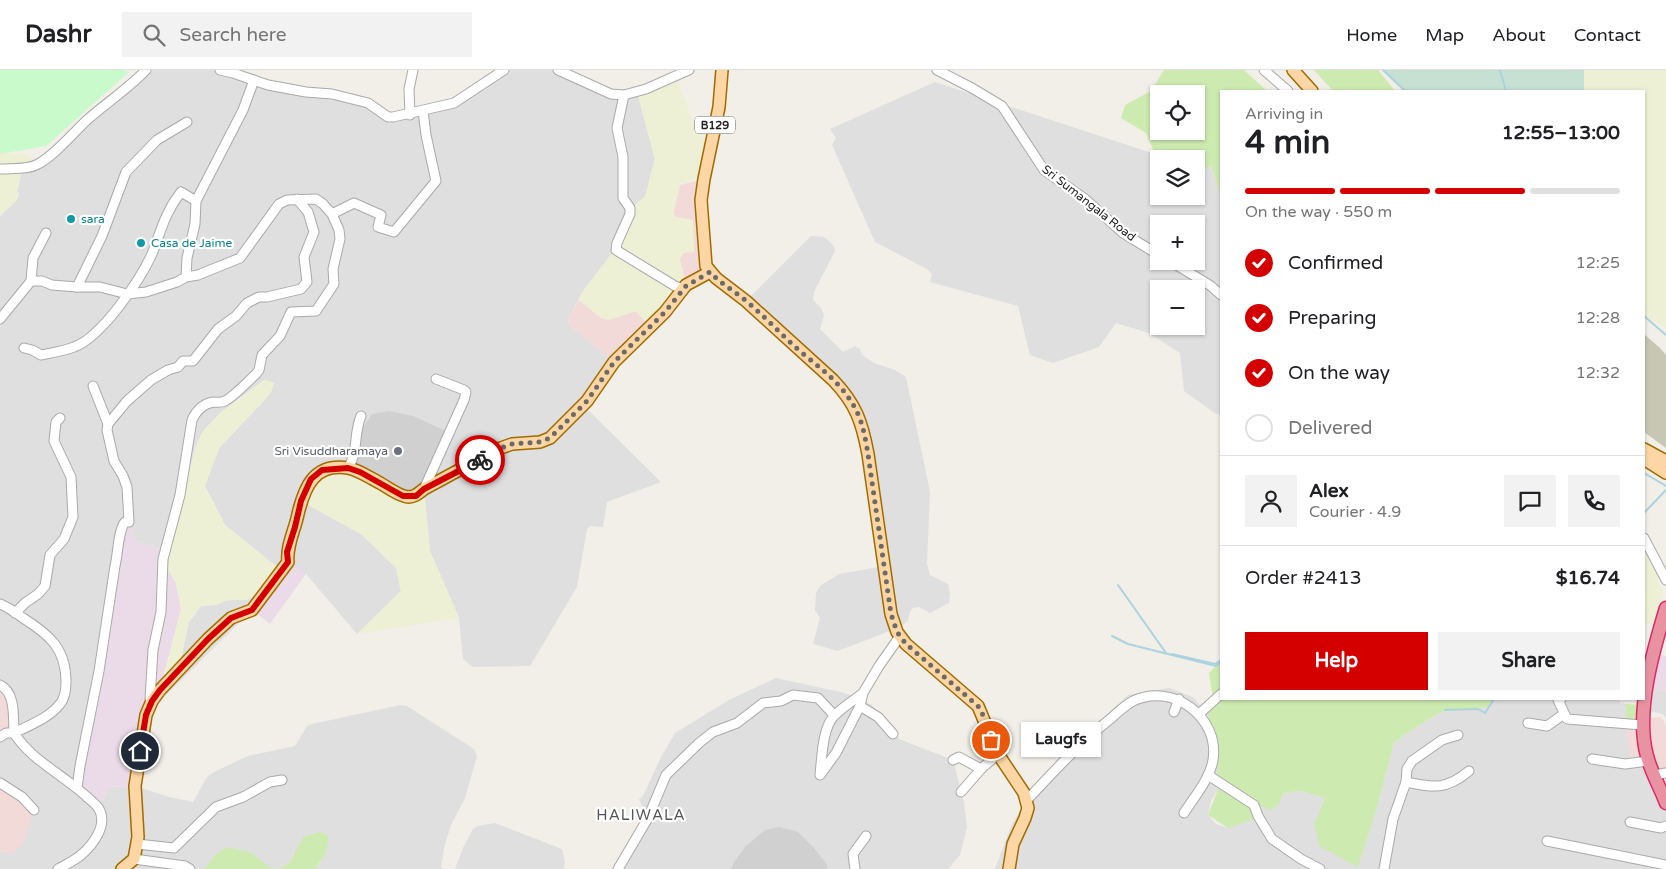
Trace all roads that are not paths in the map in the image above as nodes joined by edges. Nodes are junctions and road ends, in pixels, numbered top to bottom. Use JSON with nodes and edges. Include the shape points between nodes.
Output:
{"nodes":[{"id":1,"x":146,"y":70,"type":"edge"},
{"id":2,"x":220,"y":70,"type":"edge"},
{"id":3,"x":413,"y":70,"type":"edge"},
{"id":4,"x":504,"y":70,"type":"edge"},
{"id":5,"x":558,"y":70,"type":"edge"},
{"id":6,"x":689,"y":70,"type":"edge"},
{"id":7,"x":722,"y":70,"type":"edge"},
{"id":8,"x":937,"y":70,"type":"edge"},
{"id":9,"x":1264,"y":70,"type":"edge"},
{"id":10,"x":1293,"y":70,"type":"edge"},
{"id":11,"x":570,"y":73,"type":"edge"},
{"id":12,"x":254,"y":80,"type":"junction"},
{"id":13,"x":1287,"y":90,"type":"edge"},
{"id":14,"x":1311,"y":90,"type":"edge"},
{"id":15,"x":624,"y":95,"type":"junction"},
{"id":16,"x":424,"y":110,"type":"junction"},
{"id":17,"x":410,"y":114,"type":"junction"},
{"id":18,"x":187,"y":122,"type":"dead end"},
{"id":19,"x":0,"y":169,"type":"edge"},
{"id":20,"x":298,"y":198,"type":"junction"},
{"id":21,"x":196,"y":201,"type":"junction"},
{"id":22,"x":332,"y":214,"type":"junction"},
{"id":23,"x":46,"y":233,"type":"dead end"},
{"id":24,"x":1150,"y":250,"type":"edge"},
{"id":25,"x":1184,"y":270,"type":"edge"},
{"id":26,"x":710,"y":272,"type":"junction"},
{"id":27,"x":186,"y":277,"type":"junction"},
{"id":28,"x":32,"y":281,"type":"junction"},
{"id":29,"x":686,"y":286,"type":"junction"},
{"id":30,"x":78,"y":287,"type":"junction"},
{"id":31,"x":127,"y":294,"type":"junction"},
{"id":32,"x":1220,"y":295,"type":"edge"},
{"id":33,"x":0,"y":319,"type":"edge"},
{"id":34,"x":24,"y":348,"type":"dead end"},
{"id":35,"x":436,"y":379,"type":"dead end"},
{"id":36,"x":93,"y":386,"type":"dead end"},
{"id":37,"x":361,"y":416,"type":"dead end"},
{"id":38,"x":60,"y":418,"type":"dead end"},
{"id":39,"x":108,"y":424,"type":"junction"},
{"id":40,"x":1645,"y":450,"type":"edge"},
{"id":41,"x":1645,"y":460,"type":"edge"},
{"id":42,"x":1666,"y":461,"type":"edge"},
{"id":43,"x":348,"y":468,"type":"junction"},
{"id":44,"x":1666,"y":473,"type":"edge"},
{"id":45,"x":424,"y":489,"type":"junction"},
{"id":46,"x":1645,"y":540,"type":"edge"},
{"id":47,"x":1666,"y":580,"type":"edge"},
{"id":48,"x":0,"y":604,"type":"edge"},
{"id":49,"x":1666,"y":608,"type":"edge"},
{"id":50,"x":15,"y":613,"type":"junction"},
{"id":51,"x":1664,"y":623,"type":"edge"},
{"id":52,"x":900,"y":636,"type":"junction"},
{"id":53,"x":0,"y":685,"type":"edge"},
{"id":54,"x":863,"y":694,"type":"junction"},
{"id":55,"x":1220,"y":695,"type":"edge"},
{"id":56,"x":1179,"y":699,"type":"junction"},
{"id":57,"x":1558,"y":700,"type":"edge"},
{"id":58,"x":152,"y":701,"type":"junction"},
{"id":59,"x":860,"y":706,"type":"junction"},
{"id":60,"x":1174,"y":712,"type":"dead end"},
{"id":61,"x":1199,"y":714,"type":"junction"},
{"id":62,"x":1564,"y":714,"type":"junction"},
{"id":63,"x":834,"y":715,"type":"junction"},
{"id":64,"x":1528,"y":722,"type":"dead end"},
{"id":65,"x":1642,"y":725,"type":"junction"},
{"id":66,"x":14,"y":732,"type":"junction"},
{"id":67,"x":893,"y":734,"type":"dead end"},
{"id":68,"x":1458,"y":735,"type":"dead end"},
{"id":69,"x":0,"y":737,"type":"edge"},
{"id":70,"x":998,"y":754,"type":"junction"},
{"id":71,"x":1592,"y":759,"type":"dead end"},
{"id":72,"x":954,"y":760,"type":"dead end"},
{"id":73,"x":1648,"y":761,"type":"junction"},
{"id":74,"x":981,"y":769,"type":"junction"},
{"id":75,"x":1468,"y":771,"type":"dead end"},
{"id":76,"x":1660,"y":774,"type":"edge"},
{"id":77,"x":1208,"y":775,"type":"junction"},
{"id":78,"x":282,"y":780,"type":"dead end"},
{"id":79,"x":0,"y":782,"type":"edge"},
{"id":80,"x":1406,"y":782,"type":"junction"},
{"id":81,"x":77,"y":788,"type":"junction"},
{"id":82,"x":961,"y":792,"type":"dead end"},
{"id":83,"x":1027,"y":800,"type":"junction"},
{"id":84,"x":1666,"y":803,"type":"edge"},
{"id":85,"x":34,"y":810,"type":"dead end"},
{"id":86,"x":1184,"y":813,"type":"dead end"},
{"id":87,"x":1630,"y":822,"type":"dead end"},
{"id":88,"x":1666,"y":826,"type":"edge"},
{"id":89,"x":866,"y":836,"type":"dead end"},
{"id":90,"x":1548,"y":841,"type":"dead end"},
{"id":91,"x":136,"y":844,"type":"junction"},
{"id":92,"x":134,"y":859,"type":"junction"},
{"id":93,"x":1666,"y":865,"type":"edge"},
{"id":94,"x":58,"y":869,"type":"edge"},
{"id":95,"x":122,"y":869,"type":"edge"},
{"id":96,"x":190,"y":869,"type":"edge"},
{"id":97,"x":618,"y":869,"type":"edge"},
{"id":98,"x":855,"y":869,"type":"edge"},
{"id":99,"x":1009,"y":869,"type":"edge"},
{"id":100,"x":1320,"y":869,"type":"edge"},
{"id":101,"x":1384,"y":869,"type":"edge"}],
"edges":[{"from":1,"to":19,"type":"street","via":[[38,164]]},
{"from":2,"to":12,"type":"street"},
{"from":3,"to":17,"type":"street","via":[[409,89]]},
{"from":4,"to":16,"type":"street","via":[[454,104]]},
{"from":5,"to":11,"type":"street"},
{"from":6,"to":15,"type":"street"},
{"from":7,"to":26,"type":"main road","number":"B129","via":[[719,108],[701,200],[704,254]]},
{"from":8,"to":24,"type":"street","name":"Sri Sumangala Road","via":[[1002,106],[1044,170],[1085,199],[1123,233]]},
{"from":9,"to":13,"type":"street"},
{"from":10,"to":14,"type":"main road"},
{"from":11,"to":15,"type":"street","via":[[611,94]]},
{"from":12,"to":17,"type":"street","via":[[368,103],[388,117]]},
{"from":12,"to":21,"type":"street","via":[[243,110]]},
{"from":15,"to":29,"type":"street","via":[[617,128],[623,156],[623,198],[630,214],[616,250],[675,286]]},
{"from":16,"to":17,"type":"street"},
{"from":16,"to":22,"type":"street","via":[[436,181],[394,232],[378,227],[381,215],[354,203]]},
{"from":18,"to":30,"type":"street","via":[[156,140],[126,172],[102,236]]},
{"from":20,"to":22,"type":"street","via":[[316,199]]},
{"from":20,"to":27,"type":"street","via":[[279,204],[240,258]]},
{"from":20,"to":39,"type":"street","via":[[308,212],[314,232],[304,257],[307,282],[301,289],[259,296],[247,303],[218,329],[193,361],[183,361],[178,367],[151,380]]},
{"from":21,"to":27,"type":"street"},
{"from":21,"to":31,"type":"street","via":[[181,192],[170,206],[151,256]]},
{"from":22,"to":58,"type":"street","via":[[340,239],[331,289],[316,311],[291,312],[280,336],[262,355],[256,374],[222,403],[214,402],[196,411],[192,420],[180,495],[163,559],[161,612],[153,650]]},
{"from":23,"to":28,"type":"street","via":[[33,258]]},
{"from":25,"to":32,"type":"street"},
{"from":26,"to":29,"type":"main road"},
{"from":26,"to":52,"type":"main road","via":[[834,380],[853,404],[863,428],[891,614]]},
{"from":27,"to":31,"type":"street","via":[[146,292]]},
{"from":28,"to":30,"type":"street"},
{"from":28,"to":33,"type":"street"},
{"from":29,"to":45,"type":"main road","via":[[665,312],[614,362],[587,401],[550,438],[498,449]]},
{"from":30,"to":31,"type":"street","via":[[100,287]]},
{"from":31,"to":34,"type":"street","via":[[116,312],[76,347],[40,355]]},
{"from":35,"to":45,"type":"street","via":[[466,392]]},
{"from":36,"to":39,"type":"street"},
{"from":37,"to":43,"type":"street","via":[[354,458]]},
{"from":38,"to":50,"type":"street","via":[[56,422],[54,441],[71,477],[73,517],[64,539],[50,555],[45,586]]},
{"from":39,"to":81,"type":"street","via":[[114,461],[127,488],[129,522],[123,525],[118,542]]},
{"from":40,"to":42,"type":"main road"},
{"from":41,"to":44,"type":"main road"},
{"from":43,"to":45,"type":"main road","via":[[403,496],[416,496]]},
{"from":43,"to":58,"type":"main road","via":[[322,470],[311,479],[301,501],[287,552],[288,562],[252,610],[231,618]]},
{"from":46,"to":47,"type":"street"},
{"from":48,"to":50,"type":"street"},
{"from":49,"to":51,"type":"highway"},
{"from":50,"to":66,"type":"street","via":[[52,639],[62,656],[66,690],[62,702],[46,717]]},
{"from":51,"to":65,"type":"highway","via":[[1648,683]]},
{"from":52,"to":54,"type":"street"},
{"from":52,"to":70,"type":"main road","via":[[978,706]]},
{"from":53,"to":66,"type":"street","via":[[9,693],[13,704]]},
{"from":54,"to":59,"type":"street"},
{"from":54,"to":63,"type":"street"},
{"from":55,"to":61,"type":"street"},
{"from":56,"to":60,"type":"street"},
{"from":56,"to":61,"type":"street"},
{"from":56,"to":83,"type":"street","via":[[1143,697],[1131,702],[1087,738]]},
{"from":57,"to":62,"type":"street"},
{"from":58,"to":91,"type":"main road","via":[[146,715],[135,786]]},
{"from":59,"to":63,"type":"street","via":[[836,753],[820,775],[828,724]]},
{"from":59,"to":67,"type":"street","via":[[878,717]]},
{"from":61,"to":77,"type":"street","via":[[1212,737],[1213,760]]},
{"from":62,"to":64,"type":"street","via":[[1547,726]]},
{"from":62,"to":65,"type":"street","via":[[1567,719],[1576,721]]},
{"from":63,"to":97,"type":"street","via":[[818,698],[793,696],[763,703],[736,723],[713,732],[666,775],[648,818]]},
{"from":65,"to":73,"type":"highway"},
{"from":66,"to":69,"type":"street"},
{"from":66,"to":81,"type":"street","via":[[20,743],[38,760]]},
{"from":68,"to":80,"type":"street","via":[[1442,740],[1412,761],[1407,769]]},
{"from":70,"to":74,"type":"street"},
{"from":70,"to":83,"type":"main road"},
{"from":71,"to":73,"type":"street","via":[[1625,764]]},
{"from":72,"to":74,"type":"street","via":[[960,757]]},
{"from":73,"to":76,"type":"highway"},
{"from":74,"to":82,"type":"street"},
{"from":75,"to":80,"type":"street","via":[[1445,786]]},
{"from":76,"to":84,"type":"highway"},
{"from":77,"to":86,"type":"street"},
{"from":77,"to":100,"type":"street","via":[[1254,805],[1272,839]]},
{"from":78,"to":91,"type":"street","via":[[270,782],[216,807],[174,848]]},
{"from":79,"to":85,"type":"street"},
{"from":80,"to":101,"type":"street","via":[[1394,818]]},
{"from":81,"to":94,"type":"street","via":[[99,808],[101,829],[81,855]]},
{"from":83,"to":99,"type":"main road","via":[[1028,808],[1013,844]]},
{"from":87,"to":88,"type":"street","via":[[1660,828]]},
{"from":89,"to":98,"type":"street","via":[[853,854]]},
{"from":90,"to":93,"type":"street"},
{"from":91,"to":92,"type":"main road"},
{"from":92,"to":95,"type":"main road"},
{"from":92,"to":96,"type":"street"}]}
